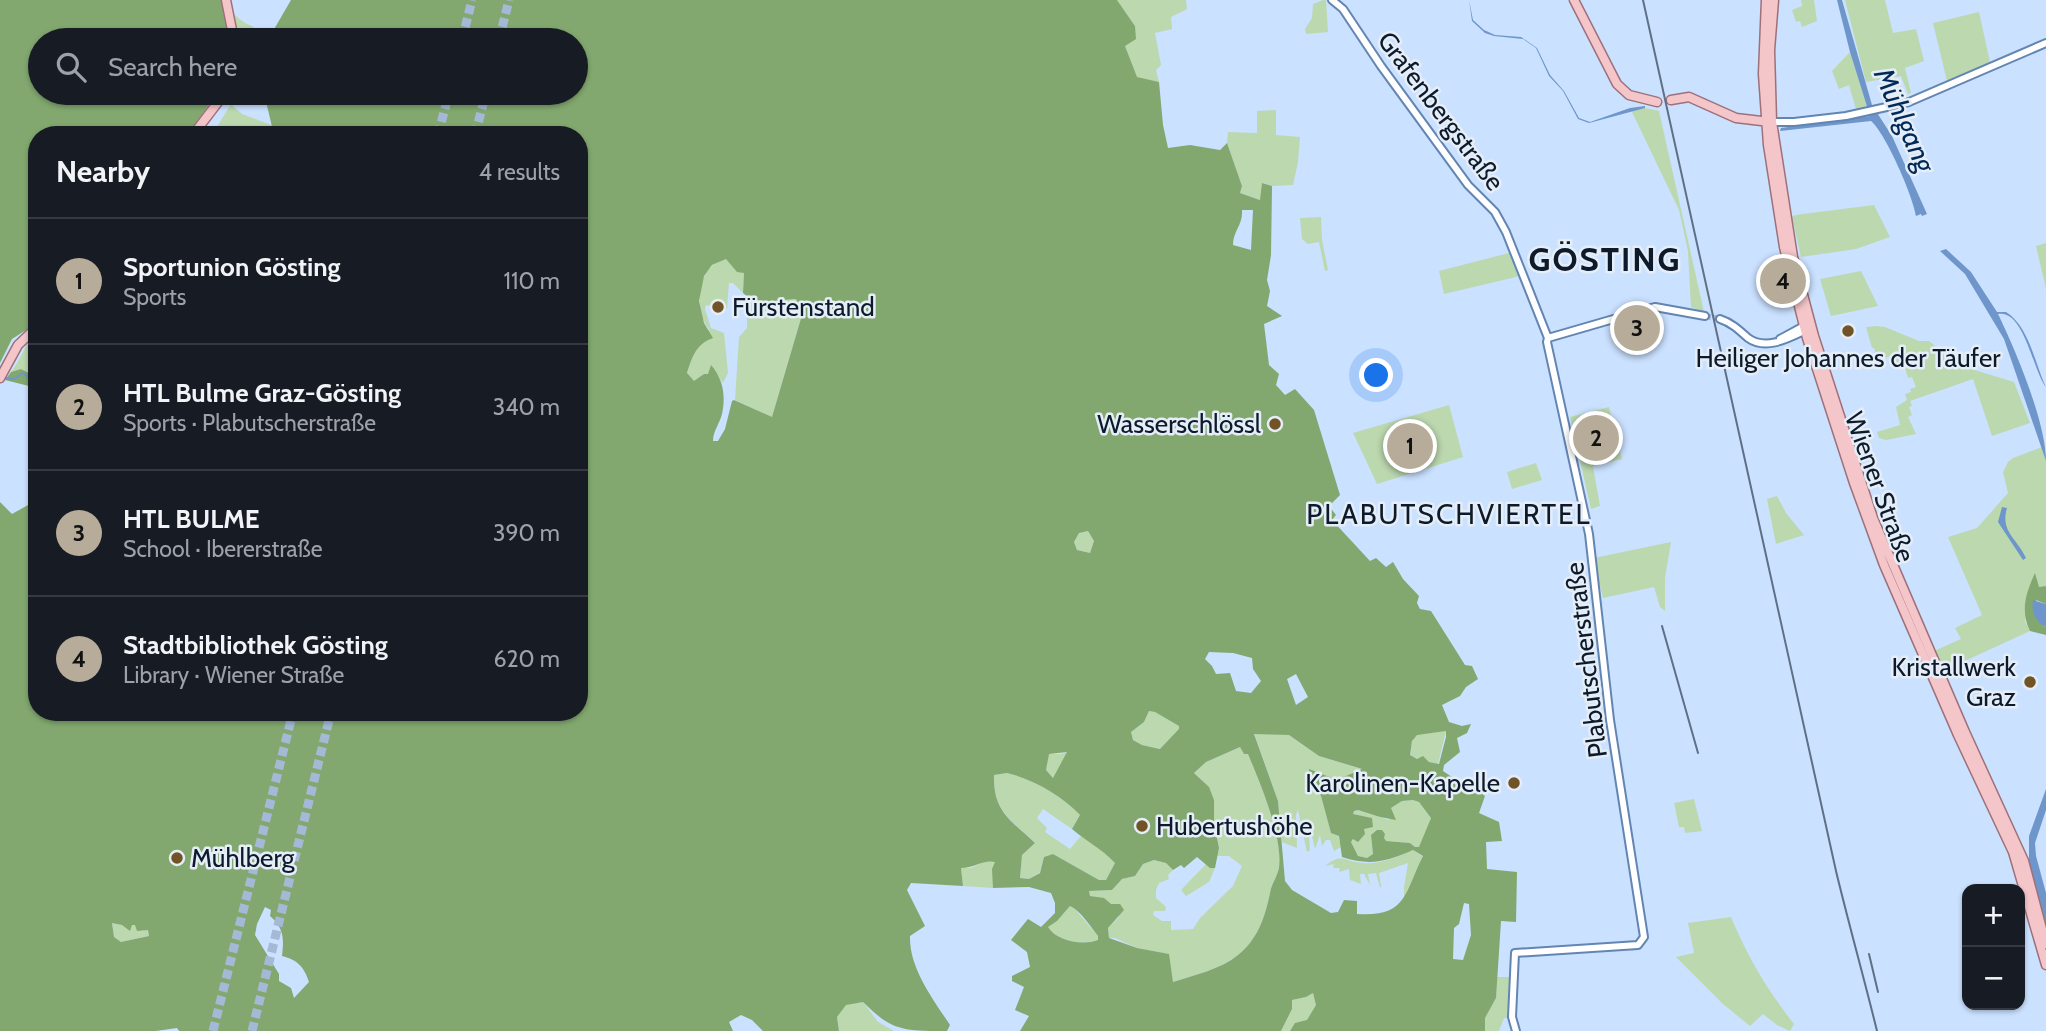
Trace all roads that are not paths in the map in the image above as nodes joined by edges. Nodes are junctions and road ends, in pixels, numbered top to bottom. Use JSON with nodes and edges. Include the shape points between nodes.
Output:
{"nodes":[{"id":1,"x":226,"y":0,"type":"edge"},
{"id":2,"x":1332,"y":0,"type":"edge"},
{"id":3,"x":1574,"y":0,"type":"edge"},
{"id":4,"x":1766,"y":0,"type":"edge"},
{"id":5,"x":1774,"y":0,"type":"edge"},
{"id":6,"x":232,"y":28,"type":"edge"},
{"id":7,"x":2046,"y":43,"type":"edge"},
{"id":8,"x":1671,"y":100,"type":"dead end"},
{"id":9,"x":1657,"y":102,"type":"dead end"},
{"id":10,"x":216,"y":105,"type":"edge"},
{"id":11,"x":1769,"y":122,"type":"junction"},
{"id":12,"x":200,"y":126,"type":"edge"},
{"id":13,"x":1495,"y":212,"type":"joint"},
{"id":14,"x":1705,"y":316,"type":"tunnel mouth"},
{"id":15,"x":1720,"y":319,"type":"tunnel mouth"},
{"id":16,"x":1807,"y":327,"type":"junction"},
{"id":17,"x":28,"y":336,"type":"edge"},
{"id":18,"x":1547,"y":339,"type":"junction"},
{"id":19,"x":2,"y":371,"type":"edge"},
{"id":20,"x":2046,"y":944,"type":"edge"},
{"id":21,"x":2046,"y":965,"type":"edge"},
{"id":22,"x":1516,"y":1031,"type":"edge"}],
"edges":[{"from":1,"to":6,"type":"main road"},
{"from":2,"to":13,"type":"street","name":"Grafenbergstraße","via":[[1343,9],[1468,185]]},
{"from":3,"to":9,"type":"main road","via":[[1617,84],[1634,97]]},
{"from":4,"to":11,"type":"main road","name":"Wiener Straße","via":[[1763,74]]},
{"from":5,"to":11,"type":"main road","name":"Wiener Straße"},
{"from":7,"to":11,"type":"street","via":[[1917,99],[1872,111]]},
{"from":8,"to":11,"type":"main road","via":[[1689,97],[1736,118]]},
{"from":10,"to":12,"type":"main road"},
{"from":11,"to":16,"type":"main road","name":"Wiener Straße","via":[[1780,224]]},
{"from":13,"to":18,"type":"street","name":"Plabutscherstraße","via":[[1542,337]]},
{"from":14,"to":18,"type":"street","via":[[1655,307]]},
{"from":15,"to":16,"type":"street","via":[[1764,344]]},
{"from":16,"to":20,"type":"main road","name":"Wiener Straße","via":[[1873,517],[2024,861]]},
{"from":16,"to":21,"type":"main road","name":"Wiener Straße","via":[[1866,519],[1950,717],[2012,848]]},
{"from":17,"to":19,"type":"main road"},
{"from":18,"to":22,"type":"street","name":"Plabutscherstraße","via":[[1590,534],[1609,710],[1644,936],[1638,945],[1515,953],[1512,1017]]}]}
